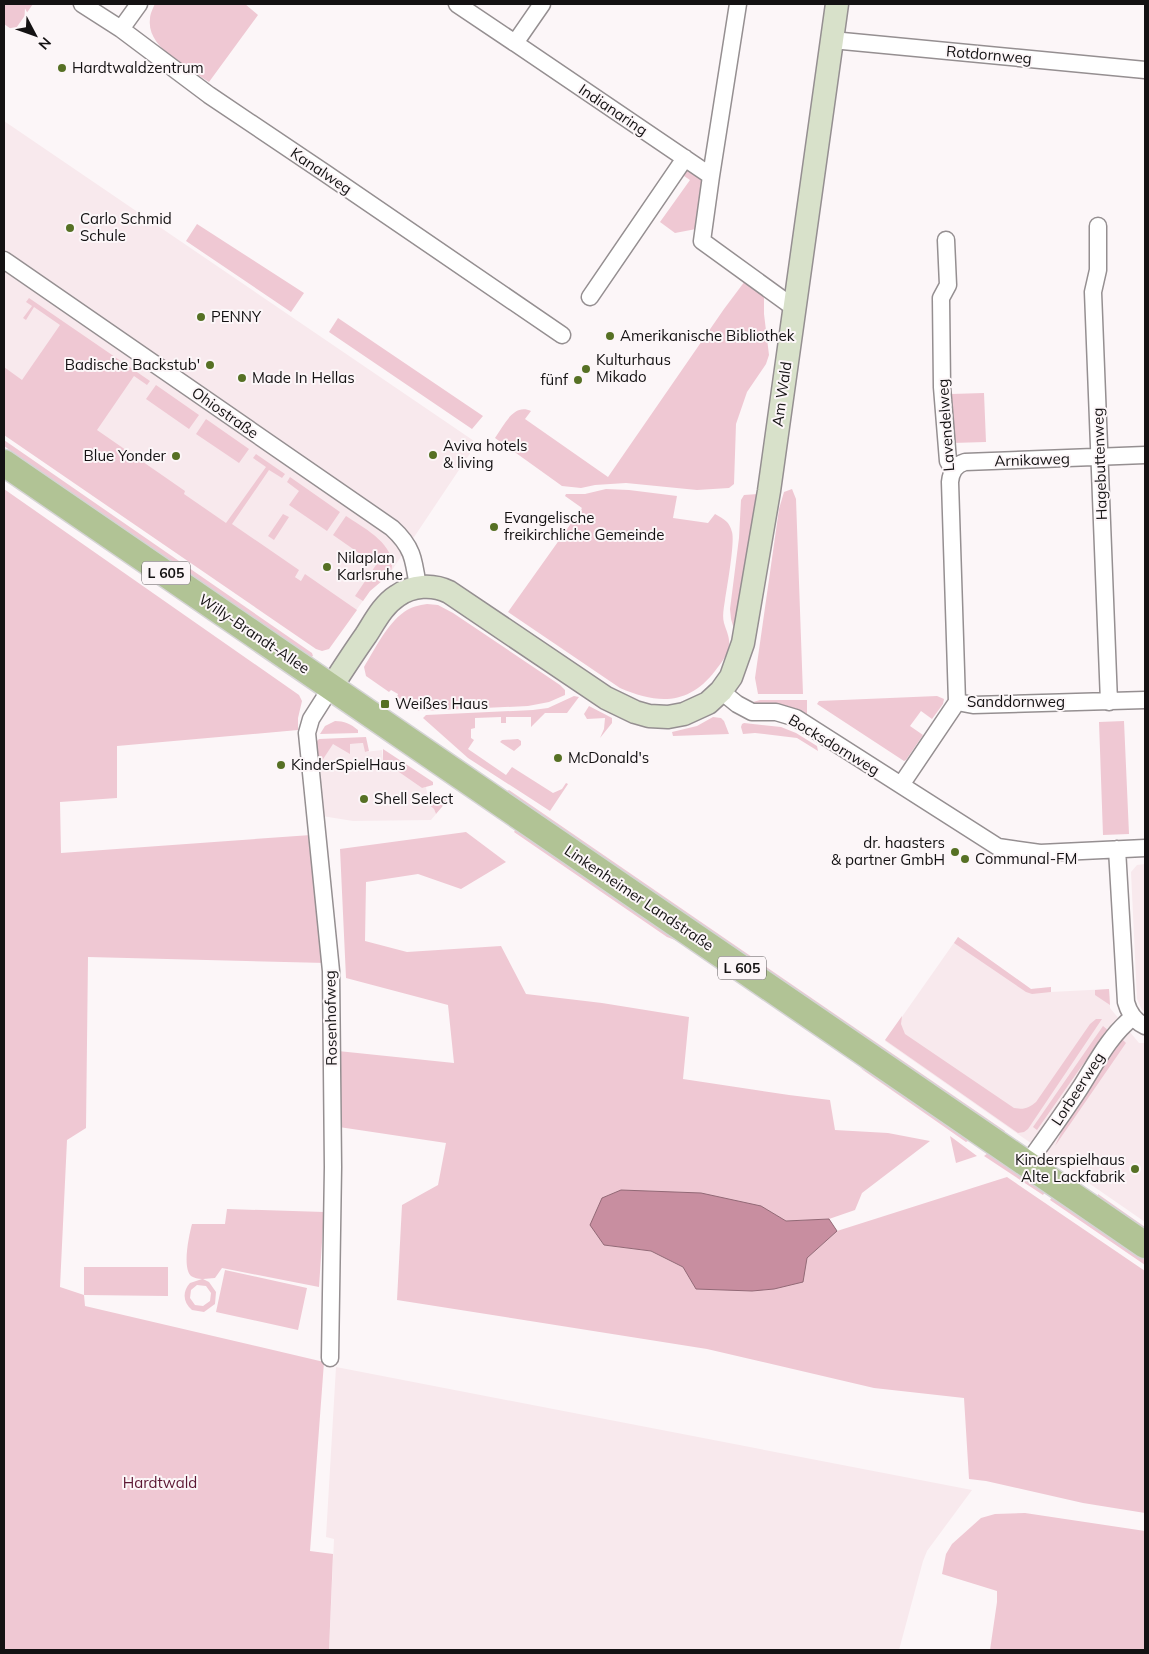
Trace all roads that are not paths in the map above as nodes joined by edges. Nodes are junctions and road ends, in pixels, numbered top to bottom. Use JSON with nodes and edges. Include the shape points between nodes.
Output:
{"nodes":[{"id":1,"x":82,"y":4,"type":"edge"},
{"id":2,"x":139,"y":4,"type":"edge"},
{"id":3,"x":457,"y":4,"type":"edge"},
{"id":4,"x":542,"y":4,"type":"edge"},
{"id":5,"x":738,"y":4,"type":"edge"},
{"id":6,"x":837,"y":4,"type":"edge"},
{"id":7,"x":122,"y":29,"type":"junction"},
{"id":8,"x":832,"y":40,"type":"junction"},
{"id":9,"x":515,"y":43,"type":"junction"},
{"id":10,"x":1145,"y":70,"type":"edge"},
{"id":11,"x":685,"y":158,"type":"junction"},
{"id":12,"x":711,"y":176,"type":"junction"},
{"id":13,"x":1098,"y":226,"type":"dead end"},
{"id":14,"x":946,"y":240,"type":"dead end"},
{"id":15,"x":4,"y":260,"type":"edge"},
{"id":16,"x":590,"y":297,"type":"dead end"},
{"id":17,"x":793,"y":308,"type":"junction"},
{"id":18,"x":562,"y":336,"type":"dead end"},
{"id":19,"x":1145,"y":456,"type":"edge"},
{"id":20,"x":1099,"y":457,"type":"junction"},
{"id":21,"x":4,"y":463,"type":"edge"},
{"id":22,"x":953,"y":470,"type":"junction"},
{"id":23,"x":418,"y":588,"type":"junction"},
{"id":24,"x":332,"y":686,"type":"junction"},
{"id":25,"x":721,"y":691,"type":"junction"},
{"id":26,"x":1145,"y":700,"type":"edge"},
{"id":27,"x":957,"y":702,"type":"junction"},
{"id":28,"x":1109,"y":702,"type":"junction"},
{"id":29,"x":901,"y":785,"type":"junction"},
{"id":30,"x":1145,"y":848,"type":"edge"},
{"id":31,"x":1117,"y":850,"type":"junction"},
{"id":32,"x":1139,"y":1021,"type":"edge"},
{"id":33,"x":1027,"y":1164,"type":"junction"},
{"id":34,"x":1145,"y":1245,"type":"edge"},
{"id":35,"x":330,"y":1358,"type":"dead end"}],
"edges":[{"from":1,"to":7,"type":"street","name":"Kanalweg"},
{"from":2,"to":7,"type":"street"},
{"from":3,"to":9,"type":"street","name":"Indianaring"},
{"from":4,"to":9,"type":"street"},
{"from":5,"to":12,"type":"street"},
{"from":6,"to":8,"type":"main road","name":"Am Wald"},
{"from":7,"to":18,"type":"street","name":"Kanalweg","via":[[209,96]]},
{"from":8,"to":10,"type":"street","name":"Rotdornweg"},
{"from":8,"to":17,"type":"main road","name":"Am Wald"},
{"from":9,"to":11,"type":"street","name":"Indianaring"},
{"from":11,"to":12,"type":"street","name":"Indianaring"},
{"from":11,"to":16,"type":"street"},
{"from":12,"to":17,"type":"street","via":[[702,241]]},
{"from":13,"to":20,"type":"street","name":"Hagebuttenweg","via":[[1098,270],[1093,292]]},
{"from":14,"to":22,"type":"street","name":"Lavendelweg","via":[[948,285],[941,298],[942,387],[948,461]]},
{"from":15,"to":23,"type":"street","name":"Ohiostraße","via":[[392,528],[405,540],[412,554]]},
{"from":17,"to":25,"type":"main road","name":"Am Wald","via":[[769,491],[742,644],[731,677]]},
{"from":19,"to":20,"type":"street","name":"Arnikaweg"},
{"from":20,"to":22,"type":"street","name":"Arnikaweg","via":[[965,462]]},
{"from":20,"to":28,"type":"street","name":"Hagebuttenweg"},
{"from":21,"to":24,"type":"main road","name":"Willy-Brandt-Allee","number":"L 605"},
{"from":22,"to":27,"type":"street","name":"Lavendelweg","via":[[950,482]]},
{"from":23,"to":24,"type":"main road","via":[[398,595],[380,613]]},
{"from":23,"to":25,"type":"main road","via":[[442,588],[606,698],[636,712],[668,718],[708,703]]},
{"from":24,"to":33,"type":"main road","name":"Linkenheimer Landstraße","number":"L 605"},
{"from":24,"to":35,"type":"street","name":"Rosenhofweg","via":[[311,719],[307,733],[331,971],[333,1167]]},
{"from":25,"to":29,"type":"street","name":"Bocksdornweg","via":[[752,712],[776,712],[796,718]]},
{"from":26,"to":28,"type":"street","name":"Sanddornweg"},
{"from":27,"to":28,"type":"street","name":"Sanddornweg","via":[[973,705]]},
{"from":27,"to":29,"type":"street","name":"Sanddornweg"},
{"from":29,"to":31,"type":"street","name":"Bocksdornweg","via":[[998,847],[1040,853]]},
{"from":30,"to":31,"type":"street","name":"Bocksdornweg"},
{"from":31,"to":32,"type":"street","name":"Lorbeerweg","via":[[1126,1002],[1128,1010]]},
{"from":32,"to":33,"type":"street","name":"Lorbeerweg","via":[[1123,1024],[1106,1045]]},
{"from":33,"to":34,"type":"main road","name":"Linkenheimer Landstraße","number":"L 605"}]}
